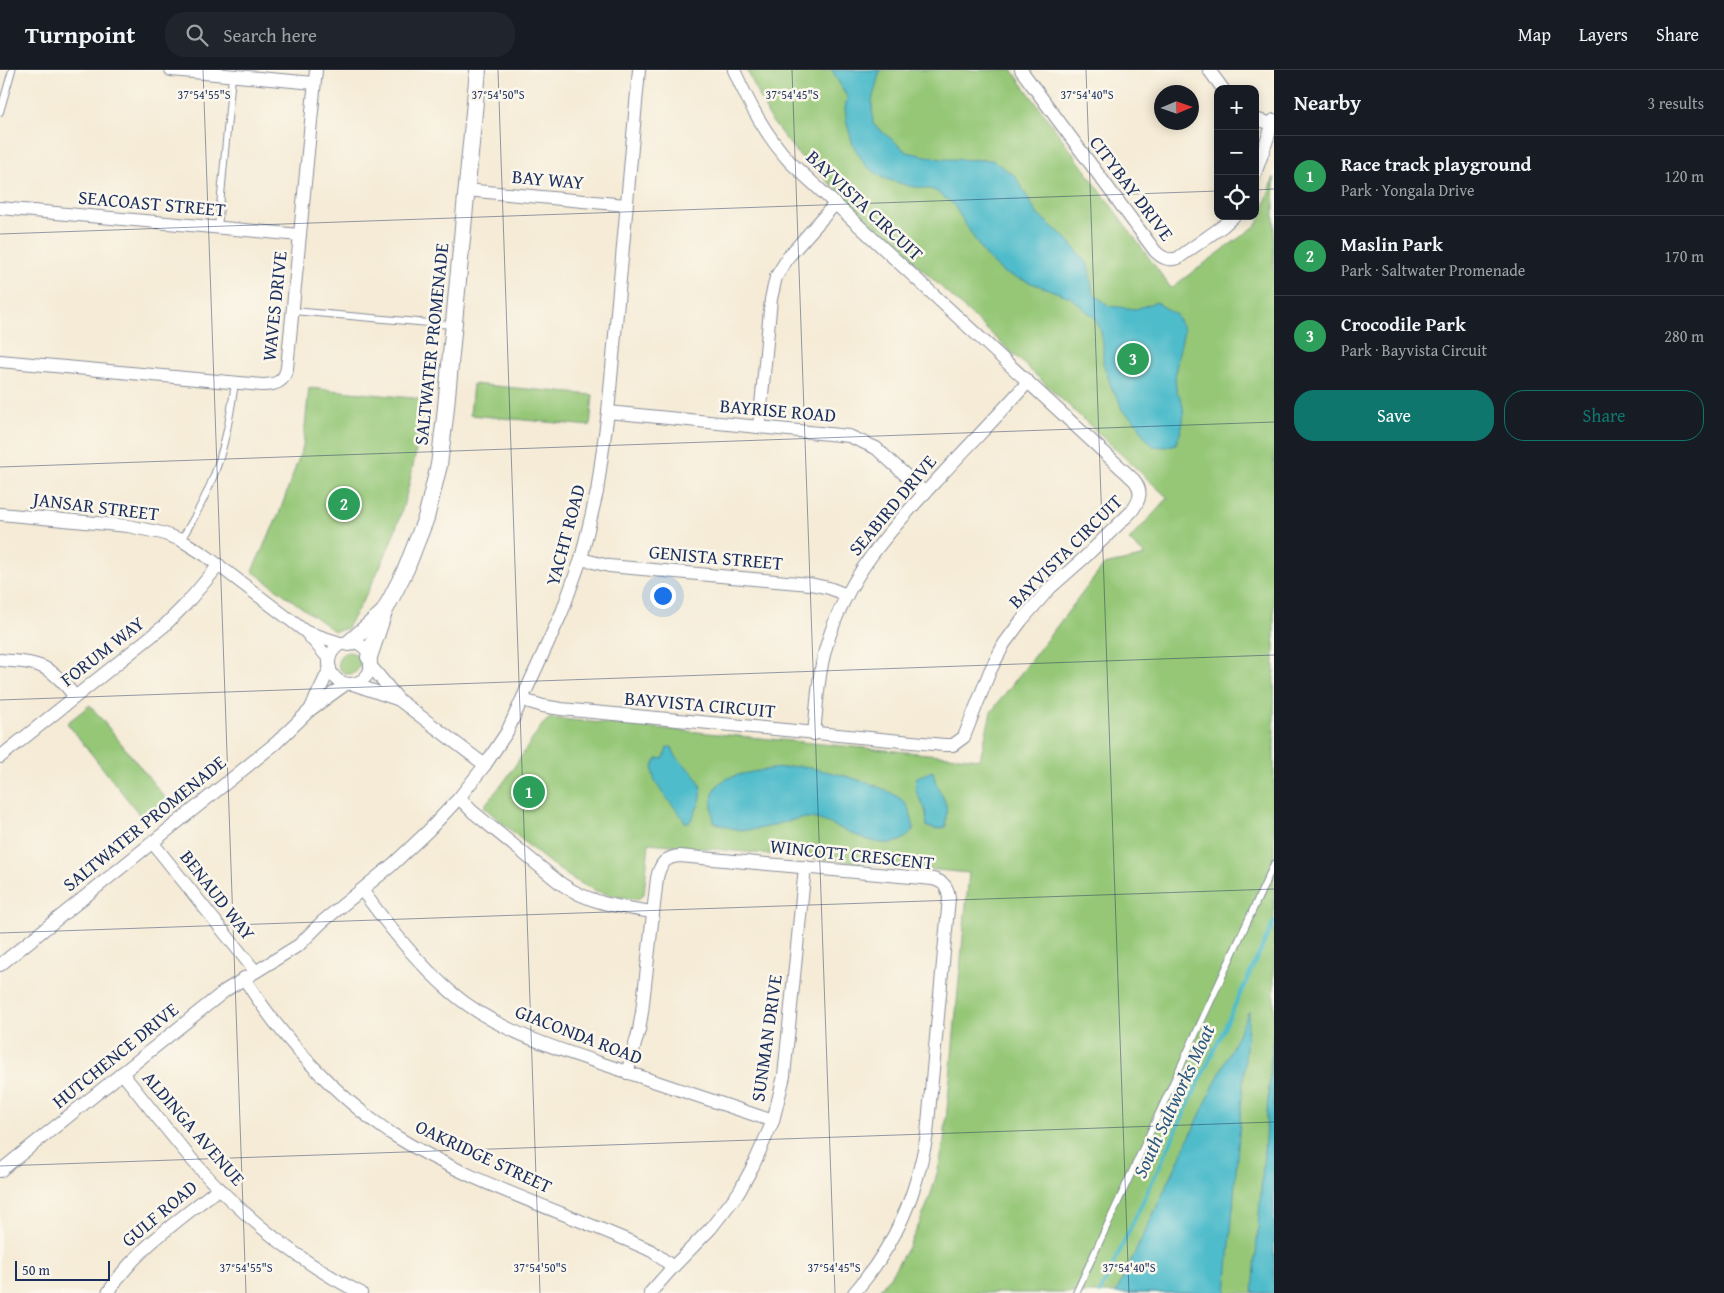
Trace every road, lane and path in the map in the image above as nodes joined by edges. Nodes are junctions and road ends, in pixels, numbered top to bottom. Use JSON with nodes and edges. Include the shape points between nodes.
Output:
{"nodes":[{"id":1,"x":12,"y":70,"type":"edge"},
{"id":2,"x":171,"y":70,"type":"edge"},
{"id":3,"x":316,"y":70,"type":"edge"},
{"id":4,"x":478,"y":70,"type":"edge"},
{"id":5,"x":639,"y":70,"type":"edge"},
{"id":6,"x":734,"y":70,"type":"edge"},
{"id":7,"x":1021,"y":70,"type":"edge"},
{"id":8,"x":1209,"y":70,"type":"edge"},
{"id":9,"x":232,"y":76,"type":"junction"},
{"id":10,"x":314,"y":84,"type":"junction"},
{"id":11,"x":1220,"y":85,"type":"edge"},
{"id":12,"x":0,"y":112,"type":"edge"},
{"id":13,"x":1259,"y":120,"type":"edge"},
{"id":14,"x":1273,"y":122,"type":"edge"},
{"id":15,"x":1259,"y":162,"type":"edge"},
{"id":16,"x":466,"y":190,"type":"junction"},
{"id":17,"x":835,"y":204,"type":"junction"},
{"id":18,"x":626,"y":205,"type":"junction"},
{"id":19,"x":0,"y":208,"type":"edge"},
{"id":20,"x":1230,"y":220,"type":"edge"},
{"id":21,"x":218,"y":228,"type":"junction"},
{"id":22,"x":300,"y":235,"type":"junction"},
{"id":23,"x":293,"y":311,"type":"junction"},
{"id":24,"x":454,"y":325,"type":"junction"},
{"id":25,"x":0,"y":361,"type":"edge"},
{"id":26,"x":235,"y":382,"type":"junction"},
{"id":27,"x":1028,"y":382,"type":"junction"},
{"id":28,"x":608,"y":412,"type":"junction"},
{"id":29,"x":759,"y":427,"type":"junction"},
{"id":30,"x":925,"y":493,"type":"junction"},
{"id":31,"x":0,"y":514,"type":"edge"},
{"id":32,"x":181,"y":540,"type":"junction"},
{"id":33,"x":581,"y":559,"type":"junction"},
{"id":34,"x":218,"y":565,"type":"junction"},
{"id":35,"x":847,"y":595,"type":"junction"},
{"id":36,"x":384,"y":612,"type":"junction"},
{"id":37,"x":306,"y":632,"type":"junction"},
{"id":38,"x":346,"y":643,"type":"junction"},
{"id":39,"x":0,"y":660,"type":"edge"},
{"id":40,"x":370,"y":661,"type":"junction"},
{"id":41,"x":330,"y":664,"type":"junction"},
{"id":42,"x":350,"y":684,"type":"junction"},
{"id":43,"x":75,"y":697,"type":"junction"},
{"id":44,"x":399,"y":700,"type":"junction"},
{"id":45,"x":523,"y":700,"type":"junction"},
{"id":46,"x":310,"y":710,"type":"junction"},
{"id":47,"x":814,"y":734,"type":"junction"},
{"id":48,"x":0,"y":757,"type":"edge"},
{"id":49,"x":485,"y":765,"type":"junction"},
{"id":50,"x":459,"y":798,"type":"junction"},
{"id":51,"x":152,"y":842,"type":"junction"},
{"id":52,"x":1274,"y":864,"type":"edge"},
{"id":53,"x":806,"y":867,"type":"junction"},
{"id":54,"x":362,"y":890,"type":"junction"},
{"id":55,"x":653,"y":912,"type":"junction"},
{"id":56,"x":2,"y":958,"type":"edge"},
{"id":57,"x":250,"y":974,"type":"junction"},
{"id":58,"x":122,"y":1073,"type":"junction"},
{"id":59,"x":628,"y":1073,"type":"junction"},
{"id":60,"x":773,"y":1121,"type":"junction"},
{"id":61,"x":0,"y":1171,"type":"edge"},
{"id":62,"x":219,"y":1188,"type":"junction"},
{"id":63,"x":673,"y":1267,"type":"junction"},
{"id":64,"x":108,"y":1293,"type":"edge"},
{"id":65,"x":362,"y":1293,"type":"edge"},
{"id":66,"x":650,"y":1293,"type":"edge"},
{"id":67,"x":854,"y":1293,"type":"edge"},
{"id":68,"x":1076,"y":1293,"type":"edge"}],
"edges":[{"from":1,"to":12,"type":"lane"},
{"from":2,"to":9,"type":"street"},
{"from":3,"to":10,"type":"street","name":"WAVES DRIVE"},
{"from":4,"to":16,"type":"street","name":"SALTWATER PROMENADE"},
{"from":5,"to":18,"type":"street","name":"YACHT ROAD"},
{"from":6,"to":17,"type":"street","name":"BAYVISTA CIRCUIT","via":[[758,119],[777,148]]},
{"from":7,"to":20,"type":"street","name":"CITYBAY DRIVE","via":[[1162,258],[1178,258]]},
{"from":8,"to":11,"type":"street"},
{"from":9,"to":10,"type":"street"},
{"from":9,"to":21,"type":"lane"},
{"from":10,"to":22,"type":"street","name":"WAVES DRIVE"},
{"from":13,"to":14,"type":"street"},
{"from":14,"to":15,"type":"street"},
{"from":16,"to":18,"type":"street","name":"BAY WAY"},
{"from":16,"to":24,"type":"street","name":"SALTWATER PROMENADE"},
{"from":17,"to":27,"type":"street","name":"BAYVISTA CIRCUIT"},
{"from":17,"to":29,"type":"street","via":[[789,256],[776,276]]},
{"from":18,"to":28,"type":"street","name":"YACHT ROAD"},
{"from":19,"to":21,"type":"street","name":"SEACOAST STREET"},
{"from":21,"to":22,"type":"street","name":"SEACOAST STREET"},
{"from":22,"to":23,"type":"street","name":"WAVES DRIVE"},
{"from":23,"to":24,"type":"lane"},
{"from":23,"to":26,"type":"street","name":"WAVES DRIVE","via":[[283,379],[271,385]]},
{"from":24,"to":36,"type":"street","name":"SALTWATER PROMENADE","via":[[442,443],[433,493],[420,536]]},
{"from":25,"to":26,"type":"street","name":"WAVES DRIVE"},
{"from":26,"to":32,"type":"lane","via":[[223,449],[200,508]]},
{"from":27,"to":30,"type":"street","name":"SEABIRD DRIVE"},
{"from":27,"to":47,"type":"street","name":"BAYVISTA CIRCUIT","via":[[1134,480],[1139,486],[1138,504],[1021,620],[990,671],[964,737],[959,742],[944,745]]},
{"from":28,"to":29,"type":"street","name":"BAYRISE ROAD"},
{"from":28,"to":33,"type":"street","name":"YACHT ROAD","via":[[597,492]]},
{"from":29,"to":30,"type":"street","name":"BAYRISE ROAD","via":[[831,433],[864,441],[890,459]]},
{"from":30,"to":35,"type":"street","name":"SEABIRD DRIVE","via":[[868,558]]},
{"from":31,"to":32,"type":"street","name":"JANSAR STREET","via":[[128,526]]},
{"from":32,"to":34,"type":"street","name":"JANSAR STREET"},
{"from":33,"to":35,"type":"street","name":"GENISTA STREET","via":[[609,566],[810,584]]},
{"from":33,"to":45,"type":"street","name":"YACHT ROAD","via":[[557,625]]},
{"from":34,"to":37,"type":"street","name":"JANSAR STREET"},
{"from":34,"to":43,"type":"street","name":"FORUM WAY","via":[[164,626]]},
{"from":35,"to":47,"type":"street","name":"SEABIRD DRIVE","via":[[826,648]]},
{"from":36,"to":38,"type":"street","name":"SALTWATER PROMENADE"},
{"from":36,"to":40,"type":"street","name":"SALTWATER PROMENADE"},
{"from":37,"to":38,"type":"street","name":"JANSAR STREET"},
{"from":37,"to":41,"type":"street","name":"JANSAR STREET"},
{"from":38,"to":40,"type":"street","via":[[362,646]]},
{"from":38,"to":41,"type":"street","via":[[337,648]]},
{"from":39,"to":43,"type":"street","via":[[42,666],[59,676]]},
{"from":40,"to":42,"type":"street","via":[[365,678]]},
{"from":40,"to":44,"type":"street"},
{"from":41,"to":42,"type":"street","via":[[336,678]]},
{"from":41,"to":46,"type":"street","name":"SALTWATER PROMENADE"},
{"from":42,"to":44,"type":"street"},
{"from":42,"to":46,"type":"street","name":"SALTWATER PROMENADE"},
{"from":43,"to":48,"type":"street","name":"FORUM WAY"},
{"from":44,"to":49,"type":"street"},
{"from":45,"to":47,"type":"street","name":"BAYVISTA CIRCUIT","via":[[560,710]]},
{"from":45,"to":49,"type":"street","name":"YACHT ROAD"},
{"from":46,"to":51,"type":"street","name":"SALTWATER PROMENADE","via":[[276,743]]},
{"from":49,"to":50,"type":"street","name":"YACHT ROAD"},
{"from":50,"to":54,"type":"street","name":"YACHT ROAD","via":[[411,848]]},
{"from":50,"to":55,"type":"street","via":[[574,893],[612,906]]},
{"from":51,"to":56,"type":"street","name":"SALTWATER PROMENADE"},
{"from":51,"to":57,"type":"street","name":"BENAUD WAY"},
{"from":52,"to":68,"type":"lane"},
{"from":53,"to":55,"type":"street","name":"WINCOTT CRESCENT","via":[[672,856],[659,867]]},
{"from":53,"to":60,"type":"street","name":"SUNMAN DRIVE","via":[[784,1076]]},
{"from":53,"to":67,"type":"street","name":"WINCOTT CRESCENT","via":[[940,881],[948,890],[949,898],[922,1165],[905,1215],[890,1244],[872,1273]]},
{"from":54,"to":57,"type":"street","name":"YACHT ROAD","via":[[298,945]]},
{"from":54,"to":59,"type":"street","name":"GIACONDA ROAD","via":[[412,953],[451,992],[475,1009],[524,1036]]},
{"from":55,"to":59,"type":"street","name":"WINCOTT CRESCENT","via":[[642,1012]]},
{"from":57,"to":58,"type":"street","name":"HUTCHENCE DRIVE","via":[[211,1001]]},
{"from":57,"to":63,"type":"street","name":"OAKRIDGE STREET","via":[[263,1006],[308,1060],[333,1087],[392,1133],[451,1166],[652,1251]]},
{"from":58,"to":61,"type":"street","name":"HUTCHENCE DRIVE"},
{"from":58,"to":62,"type":"street","name":"ALDINGA AVENUE"},
{"from":59,"to":60,"type":"street","name":"GIACONDA ROAD"},
{"from":60,"to":63,"type":"street","name":"SUNMAN DRIVE","via":[[739,1192],[711,1228]]},
{"from":62,"to":64,"type":"street","name":"GULF ROAD","via":[[128,1264]]},
{"from":62,"to":65,"type":"street","name":"ALDINGA AVENUE","via":[[283,1243]]},
{"from":63,"to":66,"type":"street","name":"SUNMAN DRIVE"}]}
